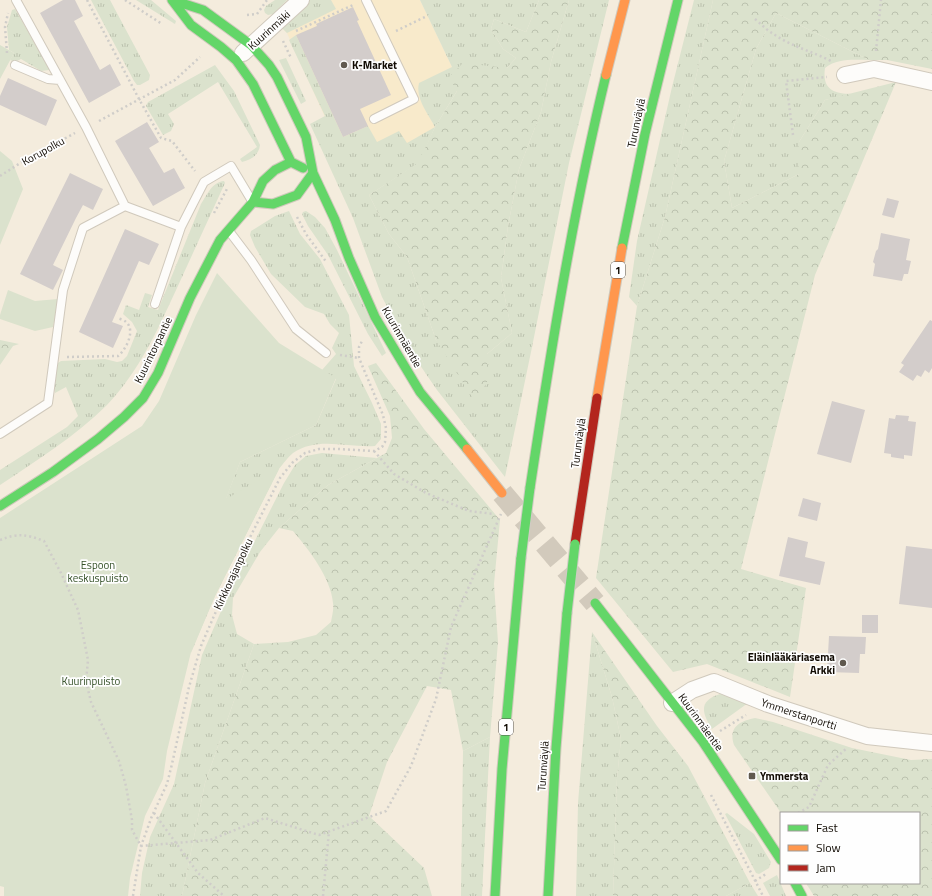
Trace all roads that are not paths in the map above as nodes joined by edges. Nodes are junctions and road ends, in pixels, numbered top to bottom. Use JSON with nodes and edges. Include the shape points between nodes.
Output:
{"nodes":[{"id":1,"x":172,"y":0,"type":"edge"},
{"id":2,"x":301,"y":0,"type":"edge"},
{"id":3,"x":366,"y":0,"type":"edge"},
{"id":4,"x":625,"y":0,"type":"edge"},
{"id":5,"x":678,"y":0,"type":"edge"},
{"id":6,"x":18,"y":2,"type":"edge"},
{"id":7,"x":251,"y":45,"type":"junction"},
{"id":8,"x":236,"y":60,"type":"junction"},
{"id":9,"x":15,"y":65,"type":"road end"},
{"id":10,"x":845,"y":75,"type":"road end"},
{"id":11,"x":60,"y":80,"type":"junction"},
{"id":12,"x":932,"y":82,"type":"edge"},
{"id":13,"x":374,"y":119,"type":"dead end"},
{"id":14,"x":291,"y":162,"type":"junction"},
{"id":15,"x":313,"y":173,"type":"junction"},
{"id":16,"x":253,"y":202,"type":"junction"},
{"id":17,"x":125,"y":206,"type":"junction"},
{"id":18,"x":181,"y":227,"type":"junction"},
{"id":19,"x":228,"y":231,"type":"junction"},
{"id":20,"x":155,"y":304,"type":"dead end"},
{"id":21,"x":326,"y":353,"type":"road end"},
{"id":22,"x":0,"y":434,"type":"edge"},
{"id":23,"x":502,"y":493,"type":"tunnel mouth"},
{"id":24,"x":0,"y":506,"type":"edge"},
{"id":25,"x":595,"y":603,"type":"tunnel mouth"},
{"id":26,"x":672,"y":703,"type":"junction"},
{"id":27,"x":932,"y":744,"type":"edge"},
{"id":28,"x":780,"y":858,"type":"edge"},
{"id":29,"x":796,"y":884,"type":"edge"},
{"id":30,"x":495,"y":896,"type":"edge"},
{"id":31,"x":548,"y":896,"type":"edge"},
{"id":32,"x":802,"y":896,"type":"edge"}],
"edges":[{"from":1,"to":7,"type":"main road","name":"Kuurinmäentie","via":[[203,10]]},
{"from":1,"to":8,"type":"main road","name":"Kuurinmäentie","via":[[191,25]]},
{"from":2,"to":7,"type":"street","name":"Kuurinmäki"},
{"from":3,"to":13,"type":"lane","via":[[414,99]]},
{"from":4,"to":30,"type":"main road","number":"1","bridge":true,"via":[[580,198],[554,333],[530,488],[504,748]]},
{"from":5,"to":31,"type":"main road","name":"Turunväylä","number":"1","bridge":true,"via":[[630,204],[601,370],[575,544],[556,748]]},
{"from":6,"to":11,"type":"lane"},
{"from":7,"to":8,"type":"street","name":"Kuurinmäki"},
{"from":7,"to":15,"type":"main road","name":"Kuurinmäentie","via":[[277,77],[298,120],[306,137]]},
{"from":8,"to":14,"type":"main road","name":"Kuurinmäentie","via":[[253,84]]},
{"from":9,"to":11,"type":"lane","via":[[48,80]]},
{"from":10,"to":12,"type":"street","via":[[874,69]]},
{"from":11,"to":17,"type":"lane"},
{"from":14,"to":15,"type":"main road"},
{"from":14,"to":16,"type":"main road","name":"Kuurintorpantie","via":[[275,170],[263,181]]},
{"from":15,"to":16,"type":"main road","via":[[298,194],[273,204]]},
{"from":15,"to":23,"type":"main road","name":"Kuurinmäentie","via":[[375,317],[420,392]]},
{"from":16,"to":18,"type":"lane","via":[[230,166],[204,182]]},
{"from":16,"to":19,"type":"main road","name":"Kuurintorpantie"},
{"from":17,"to":18,"type":"lane"},
{"from":17,"to":22,"type":"lane","via":[[83,228],[63,290],[48,403]]},
{"from":18,"to":20,"type":"lane"},
{"from":19,"to":21,"type":"lane","via":[[251,260],[296,329]]},
{"from":19,"to":24,"type":"main road","name":"Kuurintorpantie","via":[[220,240],[190,298],[158,373],[143,398],[98,440]]},
{"from":25,"to":26,"type":"main road","name":"Kuurinmäentie"},
{"from":26,"to":27,"type":"street","name":"Ymmerstanportti","via":[[692,690],[714,682],[768,704],[867,736]]},
{"from":26,"to":28,"type":"main road","name":"Kuurinmäentie","via":[[703,742]]},
{"from":29,"to":32,"type":"main road"}]}
